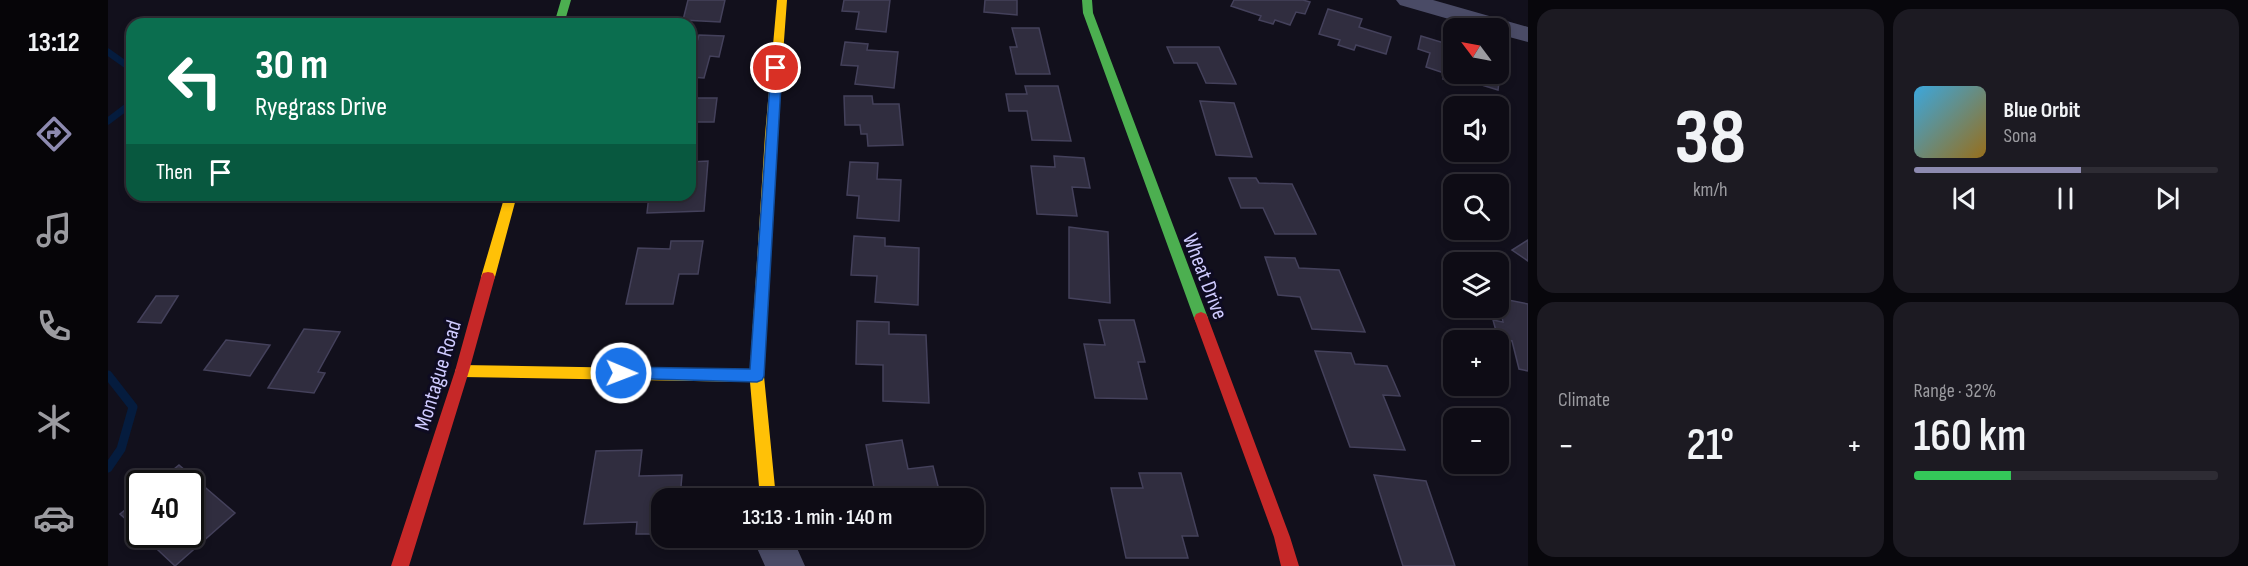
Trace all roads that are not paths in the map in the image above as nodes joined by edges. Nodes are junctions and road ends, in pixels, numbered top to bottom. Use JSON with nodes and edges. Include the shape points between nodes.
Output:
{"nodes":[{"id":1,"x":566,"y":0,"type":"edge"},
{"id":2,"x":782,"y":0,"type":"edge"},
{"id":3,"x":1087,"y":0,"type":"edge"},
{"id":4,"x":1408,"y":0,"type":"edge"},
{"id":5,"x":561,"y":18,"type":"edge"},
{"id":6,"x":1528,"y":35,"type":"edge"},
{"id":7,"x":509,"y":201,"type":"edge"},
{"id":8,"x":462,"y":371,"type":"junction"},
{"id":9,"x":757,"y":376,"type":"junction"},
{"id":10,"x":767,"y":488,"type":"edge"},
{"id":11,"x":777,"y":548,"type":"edge"},
{"id":12,"x":400,"y":566,"type":"edge"},
{"id":13,"x":785,"y":566,"type":"edge"},
{"id":14,"x":1290,"y":566,"type":"edge"}],
"edges":[{"from":1,"to":5,"type":"street"},
{"from":2,"to":9,"type":"street"},
{"from":3,"to":14,"type":"street","name":"Wheat Drive","via":[[1088,13]]},
{"from":4,"to":6,"type":"street"},
{"from":7,"to":8,"type":"street","name":"Montague Road"},
{"from":8,"to":9,"type":"street"},
{"from":8,"to":12,"type":"street","name":"Montague Road"},
{"from":9,"to":10,"type":"street"},
{"from":11,"to":13,"type":"street"}]}
